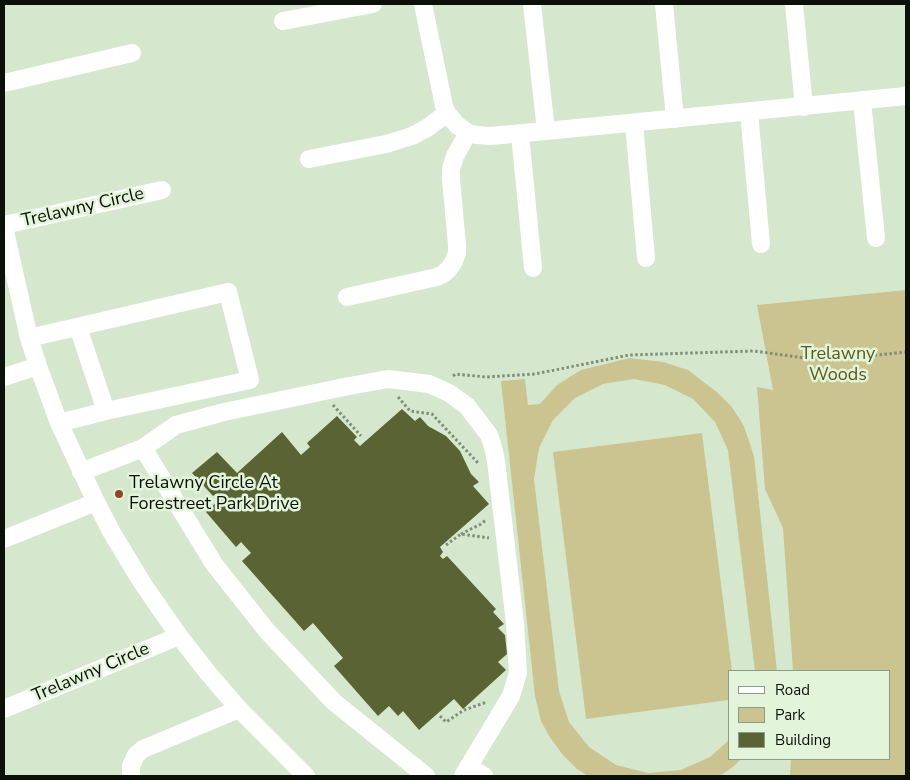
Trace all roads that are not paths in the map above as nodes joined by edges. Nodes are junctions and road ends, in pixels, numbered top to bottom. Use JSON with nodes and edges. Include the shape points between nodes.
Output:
{"nodes":[{"id":1,"x":372,"y":4,"type":"edge"},
{"id":2,"x":423,"y":4,"type":"edge"},
{"id":3,"x":532,"y":4,"type":"edge"},
{"id":4,"x":664,"y":4,"type":"edge"},
{"id":5,"x":794,"y":4,"type":"edge"},
{"id":6,"x":283,"y":21,"type":"dead end"},
{"id":7,"x":132,"y":53,"type":"dead end"},
{"id":8,"x":4,"y":83,"type":"edge"},
{"id":9,"x":906,"y":96,"type":"edge"},
{"id":10,"x":862,"y":101,"type":"junction"},
{"id":11,"x":804,"y":107,"type":"junction"},
{"id":12,"x":749,"y":112,"type":"junction"},
{"id":13,"x":447,"y":113,"type":"junction"},
{"id":14,"x":675,"y":119,"type":"junction"},
{"id":15,"x":634,"y":123,"type":"junction"},
{"id":16,"x":546,"y":131,"type":"junction"},
{"id":17,"x":468,"y":133,"type":"junction"},
{"id":18,"x":520,"y":134,"type":"junction"},
{"id":19,"x":309,"y":160,"type":"dead end"},
{"id":20,"x":162,"y":190,"type":"dead end"},
{"id":21,"x":4,"y":226,"type":"edge"},
{"id":22,"x":876,"y":238,"type":"dead end"},
{"id":23,"x":761,"y":244,"type":"dead end"},
{"id":24,"x":646,"y":258,"type":"dead end"},
{"id":25,"x":8,"y":264,"type":"edge"},
{"id":26,"x":532,"y":268,"type":"dead end"},
{"id":27,"x":347,"y":297,"type":"dead end"},
{"id":28,"x":78,"y":327,"type":"junction"},
{"id":29,"x":29,"y":338,"type":"junction"},
{"id":30,"x":38,"y":366,"type":"junction"},
{"id":31,"x":4,"y":377,"type":"edge"},
{"id":32,"x":106,"y":410,"type":"junction"},
{"id":33,"x":59,"y":423,"type":"junction"},
{"id":34,"x":143,"y":448,"type":"junction"},
{"id":35,"x":81,"y":472,"type":"junction"},
{"id":36,"x":96,"y":502,"type":"junction"},
{"id":37,"x":4,"y":539,"type":"edge"},
{"id":38,"x":178,"y":636,"type":"junction"},
{"id":39,"x":4,"y":709,"type":"edge"},
{"id":40,"x":238,"y":709,"type":"junction"},
{"id":41,"x":466,"y":772,"type":"edge"},
{"id":42,"x":301,"y":775,"type":"edge"},
{"id":43,"x":131,"y":776,"type":"edge"},
{"id":44,"x":426,"y":776,"type":"edge"},
{"id":45,"x":484,"y":776,"type":"edge"}],
"edges":[{"from":1,"to":6,"type":"street"},
{"from":2,"to":13,"type":"street"},
{"from":3,"to":16,"type":"street"},
{"from":4,"to":14,"type":"street"},
{"from":5,"to":11,"type":"street"},
{"from":7,"to":8,"type":"street"},
{"from":9,"to":10,"type":"street"},
{"from":10,"to":11,"type":"street"},
{"from":10,"to":22,"type":"street"},
{"from":11,"to":12,"type":"street"},
{"from":12,"to":14,"type":"street"},
{"from":12,"to":23,"type":"street"},
{"from":13,"to":17,"type":"street"},
{"from":13,"to":19,"type":"street","via":[[412,136]]},
{"from":14,"to":15,"type":"street"},
{"from":15,"to":16,"type":"street"},
{"from":15,"to":24,"type":"street"},
{"from":16,"to":18,"type":"street"},
{"from":17,"to":18,"type":"street","via":[[490,136]]},
{"from":17,"to":27,"type":"street","via":[[451,169],[457,253],[449,269],[437,277]]},
{"from":18,"to":26,"type":"street"},
{"from":20,"to":21,"type":"street","name":"Trelawny Circle"},
{"from":21,"to":25,"type":"street","name":"Trelawny Circle"},
{"from":25,"to":29,"type":"street","name":"Trelawny Circle"},
{"from":28,"to":29,"type":"street"},
{"from":28,"to":32,"type":"street"},
{"from":28,"to":32,"type":"street","via":[[228,292],[250,380]]},
{"from":29,"to":30,"type":"street","name":"Trelawny Circle"},
{"from":30,"to":31,"type":"street"},
{"from":30,"to":33,"type":"street","name":"Trelawny Circle"},
{"from":32,"to":33,"type":"street"},
{"from":33,"to":35,"type":"street","name":"Trelawny Circle"},
{"from":34,"to":35,"type":"street"},
{"from":34,"to":41,"type":"street","via":[[176,425],[224,412],[388,379],[429,384],[467,406],[489,436],[496,461],[518,674],[511,696]]},
{"from":34,"to":44,"type":"street","via":[[214,564],[267,632],[334,702]]},
{"from":35,"to":36,"type":"street","name":"Trelawny Circle"},
{"from":36,"to":37,"type":"street"},
{"from":36,"to":38,"type":"street","name":"Trelawny Circle","via":[[143,584]]},
{"from":38,"to":39,"type":"street","name":"Trelawny Circle"},
{"from":38,"to":40,"type":"street","name":"Trelawny Circle"},
{"from":40,"to":42,"type":"street","name":"Trelawny Circle"},
{"from":40,"to":43,"type":"street","via":[[143,749],[131,766]]},
{"from":41,"to":45,"type":"street"}]}
